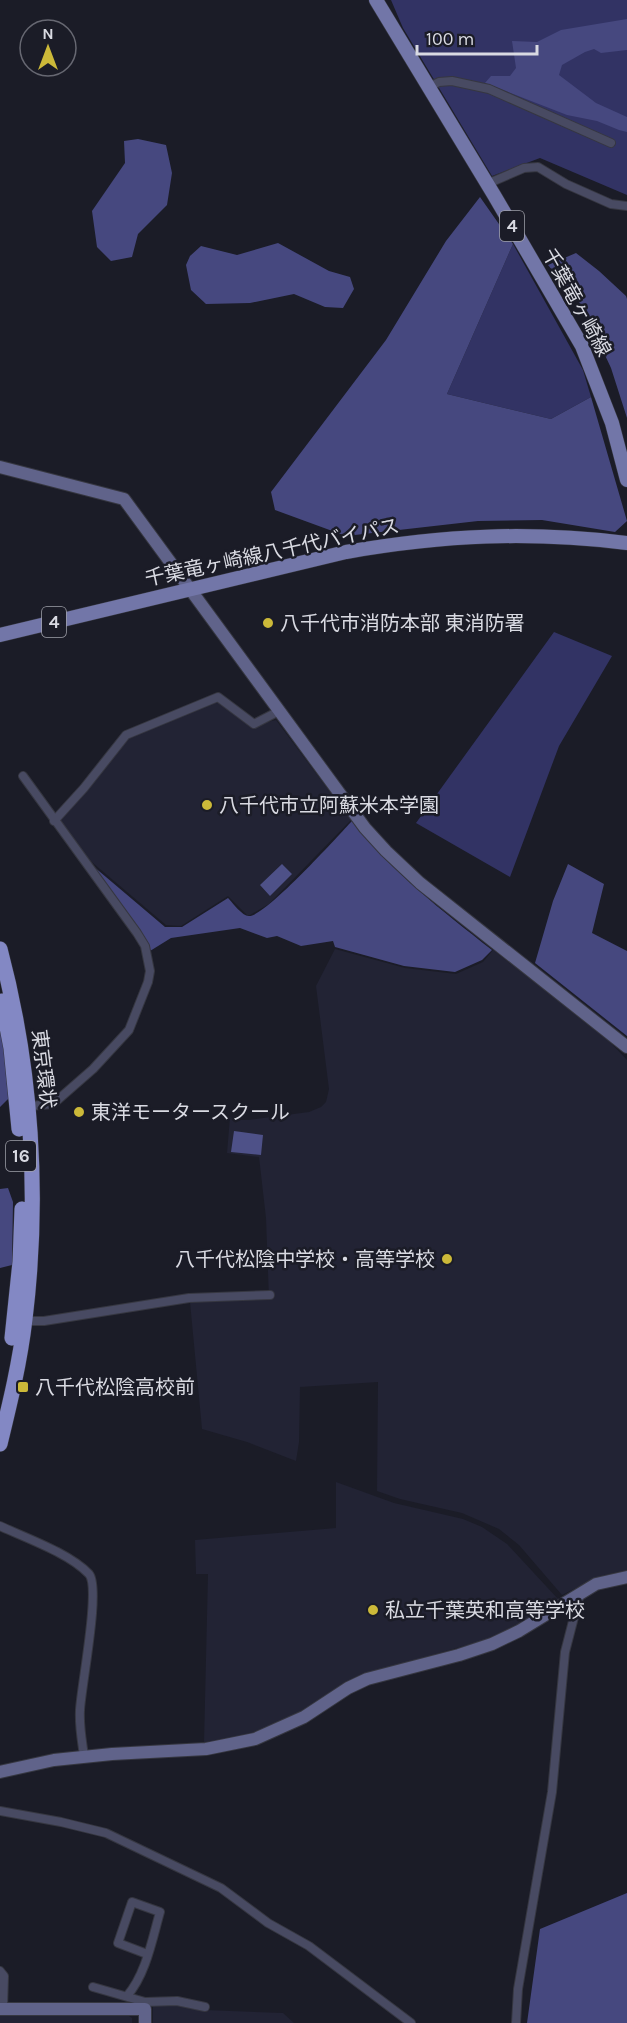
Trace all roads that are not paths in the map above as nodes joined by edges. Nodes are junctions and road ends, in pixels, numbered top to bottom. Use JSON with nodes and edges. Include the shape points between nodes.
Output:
{"nodes":[{"id":1,"x":375,"y":0,"type":"edge"},
{"id":2,"x":429,"y":87,"type":"junction"},
{"id":3,"x":611,"y":143,"type":"dead end"},
{"id":4,"x":487,"y":184,"type":"junction"},
{"id":5,"x":627,"y":206,"type":"edge"},
{"id":6,"x":0,"y":467,"type":"edge"},
{"id":7,"x":627,"y":480,"type":"edge"},
{"id":8,"x":627,"y":543,"type":"edge"},
{"id":9,"x":190,"y":588,"type":"junction"},
{"id":10,"x":0,"y":635,"type":"edge"},
{"id":11,"x":279,"y":711,"type":"junction"},
{"id":12,"x":23,"y":776,"type":"dead end"},
{"id":13,"x":54,"y":821,"type":"junction"},
{"id":14,"x":0,"y":949,"type":"edge"},
{"id":15,"x":0,"y":992,"type":"edge"},
{"id":16,"x":627,"y":1047,"type":"edge"},
{"id":17,"x":28,"y":1106,"type":"junction"},
{"id":18,"x":270,"y":1295,"type":"dead end"},
{"id":19,"x":20,"y":1321,"type":"junction"},
{"id":20,"x":0,"y":1400,"type":"edge"},
{"id":21,"x":0,"y":1444,"type":"edge"},
{"id":22,"x":0,"y":1526,"type":"edge"},
{"id":23,"x":627,"y":1577,"type":"edge"},
{"id":24,"x":580,"y":1593,"type":"junction"},
{"id":25,"x":84,"y":1756,"type":"junction"},
{"id":26,"x":0,"y":1772,"type":"edge"},
{"id":27,"x":0,"y":1810,"type":"edge"},
{"id":28,"x":147,"y":1954,"type":"junction"},
{"id":29,"x":0,"y":1971,"type":"edge"},
{"id":30,"x":93,"y":1987,"type":"dead end"},
{"id":31,"x":127,"y":1996,"type":"junction"},
{"id":32,"x":145,"y":2005,"type":"junction"},
{"id":33,"x":205,"y":2007,"type":"dead end"},
{"id":34,"x":1,"y":2009,"type":"edge"},
{"id":35,"x":145,"y":2023,"type":"edge"},
{"id":36,"x":411,"y":2023,"type":"edge"},
{"id":37,"x":516,"y":2023,"type":"edge"}],
"edges":[{"from":1,"to":2,"type":"main road","name":"千葉竜ヶ崎線","number":"4"},
{"from":2,"to":3,"type":"street","via":[[452,81],[489,89]]},
{"from":2,"to":4,"type":"main road","name":"千葉竜ヶ崎線","number":"4"},
{"from":4,"to":5,"type":"street","via":[[524,168],[538,167],[611,204]]},
{"from":4,"to":7,"type":"main road","name":"千葉竜ヶ崎線","number":"4","via":[[582,346],[612,423]]},
{"from":6,"to":9,"type":"street","via":[[124,499]]},
{"from":8,"to":9,"type":"main road","name":"千葉竜ヶ崎線八千代バイパス","number":"4","via":[[539,535],[428,540],[346,552]]},
{"from":9,"to":10,"type":"main road","name":"千葉竜ヶ崎線八千代バイパス","number":"4"},
{"from":9,"to":11,"type":"street"},
{"from":11,"to":13,"type":"street","via":[[254,724],[218,697],[126,735]]},
{"from":11,"to":16,"type":"street","via":[[386,851],[420,883]]},
{"from":12,"to":13,"type":"street"},
{"from":13,"to":17,"type":"street","via":[[138,933],[150,971],[129,1030],[53,1104]]},
{"from":14,"to":17,"type":"highway","name":"東京環状","number":"16","via":[[21,1042]]},
{"from":15,"to":19,"type":"highway","name":"東京環状","number":"16","via":[[11,1048],[22,1174]]},
{"from":17,"to":19,"type":"highway","name":"東京環状","number":"16","via":[[32,1224],[30,1271]]},
{"from":18,"to":19,"type":"street","via":[[189,1298],[44,1321]]},
{"from":19,"to":20,"type":"highway","name":"東京環状","number":"16"},
{"from":19,"to":21,"type":"highway","name":"東京環状","number":"16","via":[[15,1381]]},
{"from":22,"to":25,"type":"street","via":[[61,1554],[90,1575],[92,1620],[80,1710]]},
{"from":23,"to":24,"type":"street","via":[[596,1584]]},
{"from":24,"to":25,"type":"street","via":[[492,1644],[367,1679],[304,1717],[255,1739],[206,1749]]},
{"from":24,"to":37,"type":"street","via":[[565,1652],[552,1792],[518,1989]]},
{"from":25,"to":26,"type":"street"},
{"from":27,"to":36,"type":"street","via":[[106,1833],[220,1888],[268,1923],[309,1946]]},
{"from":28,"to":28,"type":"street","via":[[118,1943],[132,1902],[160,1912]]},
{"from":28,"to":31,"type":"street","via":[[138,1981]]},
{"from":29,"to":34,"type":"street","via":[[4,1976]]},
{"from":30,"to":31,"type":"street"},
{"from":31,"to":32,"type":"street"},
{"from":32,"to":33,"type":"street","via":[[177,2001]]},
{"from":32,"to":34,"type":"street"},
{"from":32,"to":35,"type":"street"}]}
